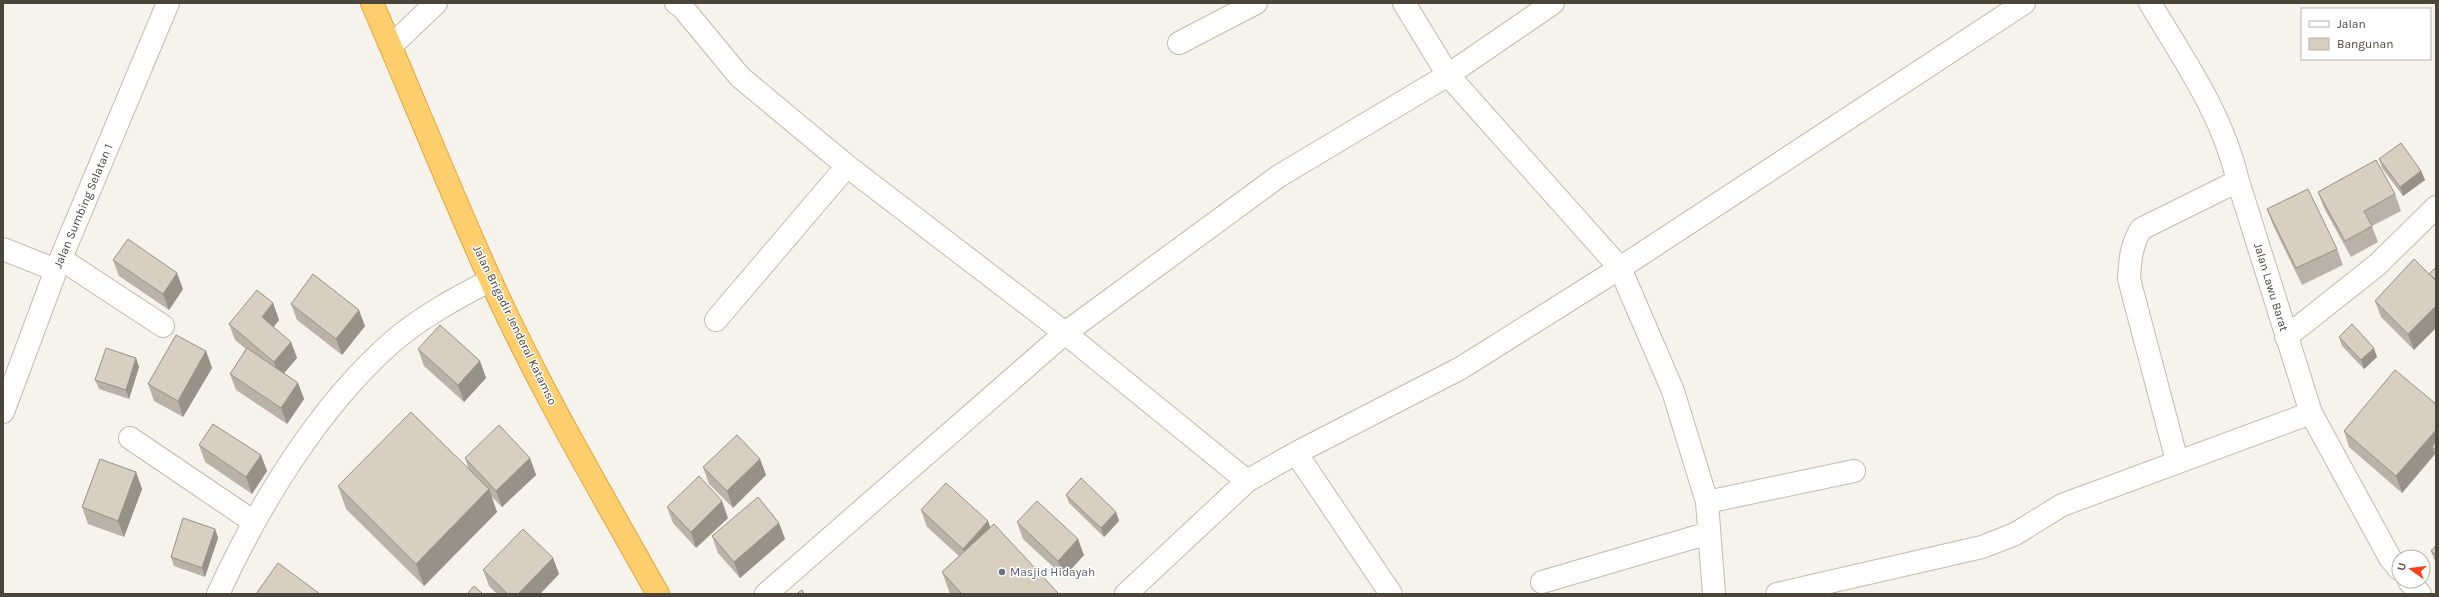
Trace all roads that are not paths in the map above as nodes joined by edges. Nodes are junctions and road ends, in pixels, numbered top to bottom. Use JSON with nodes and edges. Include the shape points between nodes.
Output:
{"nodes":[{"id":1,"x":168,"y":3,"type":"edge"},
{"id":2,"x":372,"y":3,"type":"edge"},
{"id":3,"x":436,"y":3,"type":"edge"},
{"id":4,"x":1256,"y":3,"type":"edge"},
{"id":5,"x":1404,"y":3,"type":"edge"},
{"id":6,"x":1553,"y":3,"type":"edge"},
{"id":7,"x":2024,"y":3,"type":"edge"},
{"id":8,"x":2150,"y":3,"type":"edge"},
{"id":9,"x":683,"y":5,"type":"edge"},
{"id":10,"x":1179,"y":44,"type":"dead end"},
{"id":11,"x":391,"y":46,"type":"junction"},
{"id":12,"x":1448,"y":76,"type":"junction"},
{"id":13,"x":847,"y":166,"type":"junction"},
{"id":14,"x":2238,"y":181,"type":"junction"},
{"id":15,"x":2436,"y":207,"type":"edge"},
{"id":16,"x":3,"y":249,"type":"edge"},
{"id":17,"x":59,"y":265,"type":"junction"},
{"id":18,"x":1620,"y":268,"type":"junction"},
{"id":19,"x":491,"y":280,"type":"junction"},
{"id":20,"x":716,"y":320,"type":"dead end"},
{"id":21,"x":163,"y":326,"type":"dead end"},
{"id":22,"x":1065,"y":333,"type":"junction"},
{"id":23,"x":2286,"y":337,"type":"junction"},
{"id":24,"x":3,"y":412,"type":"edge"},
{"id":25,"x":2311,"y":413,"type":"junction"},
{"id":26,"x":130,"y":438,"type":"dead end"},
{"id":27,"x":1296,"y":453,"type":"junction"},
{"id":28,"x":2177,"y":461,"type":"junction"},
{"id":29,"x":1854,"y":472,"type":"dead end"},
{"id":30,"x":1247,"y":481,"type":"junction"},
{"id":31,"x":1707,"y":502,"type":"junction"},
{"id":32,"x":254,"y":522,"type":"junction"},
{"id":33,"x":1709,"y":533,"type":"junction"},
{"id":34,"x":2391,"y":559,"type":"edge"},
{"id":35,"x":1542,"y":582,"type":"dead end"},
{"id":36,"x":218,"y":594,"type":"edge"},
{"id":37,"x":658,"y":594,"type":"edge"},
{"id":38,"x":766,"y":594,"type":"edge"},
{"id":39,"x":1126,"y":594,"type":"edge"},
{"id":40,"x":1391,"y":594,"type":"edge"},
{"id":41,"x":1714,"y":594,"type":"edge"},
{"id":42,"x":1777,"y":594,"type":"edge"}],
"edges":[{"from":1,"to":17,"type":"street","name":"Jalan Sumbing Selatan 1"},
{"from":2,"to":11,"type":"highway","name":"Jalan Brigadir Jenderal Katamso"},
{"from":3,"to":11,"type":"street"},
{"from":4,"to":10,"type":"street"},
{"from":5,"to":12,"type":"street"},
{"from":6,"to":12,"type":"street"},
{"from":7,"to":18,"type":"street"},
{"from":8,"to":14,"type":"street","name":"Jalan Lawu Barat","via":[[2213,107],[2232,153]]},
{"from":9,"to":13,"type":"street","via":[[740,77]]},
{"from":11,"to":19,"type":"highway","name":"Jalan Brigadir Jenderal Katamso"},
{"from":12,"to":18,"type":"street"},
{"from":12,"to":22,"type":"street","via":[[1279,176]]},
{"from":13,"to":20,"type":"street"},
{"from":13,"to":22,"type":"street"},
{"from":14,"to":23,"type":"street","name":"Jalan Lawu Barat"},
{"from":14,"to":28,"type":"street","via":[[2141,229],[2133,242],[2130,279]]},
{"from":15,"to":23,"type":"street","via":[[2377,265]]},
{"from":16,"to":17,"type":"street"},
{"from":17,"to":21,"type":"street"},
{"from":17,"to":24,"type":"street","name":"Jalan Sumbing Selatan 1"},
{"from":18,"to":27,"type":"street","via":[[1461,368]]},
{"from":18,"to":31,"type":"street","via":[[1674,391]]},
{"from":19,"to":32,"type":"street","via":[[440,307],[392,343],[354,379],[315,429]]},
{"from":19,"to":37,"type":"highway","name":"Jalan Brigadir Jenderal Katamso","via":[[540,380]]},
{"from":22,"to":30,"type":"street"},
{"from":22,"to":38,"type":"street"},
{"from":23,"to":25,"type":"street","name":"Jalan Lawu Barat"},
{"from":25,"to":28,"type":"street"},
{"from":25,"to":34,"type":"street","name":"Jalan Lawu Barat"},
{"from":26,"to":32,"type":"street"},
{"from":27,"to":30,"type":"street"},
{"from":27,"to":40,"type":"street"},
{"from":28,"to":42,"type":"street","via":[[2062,505],[2015,534],[1982,547]]},
{"from":29,"to":31,"type":"street"},
{"from":30,"to":39,"type":"street"},
{"from":31,"to":33,"type":"street"},
{"from":32,"to":36,"type":"street"},
{"from":33,"to":35,"type":"street"},
{"from":33,"to":41,"type":"street"}]}
